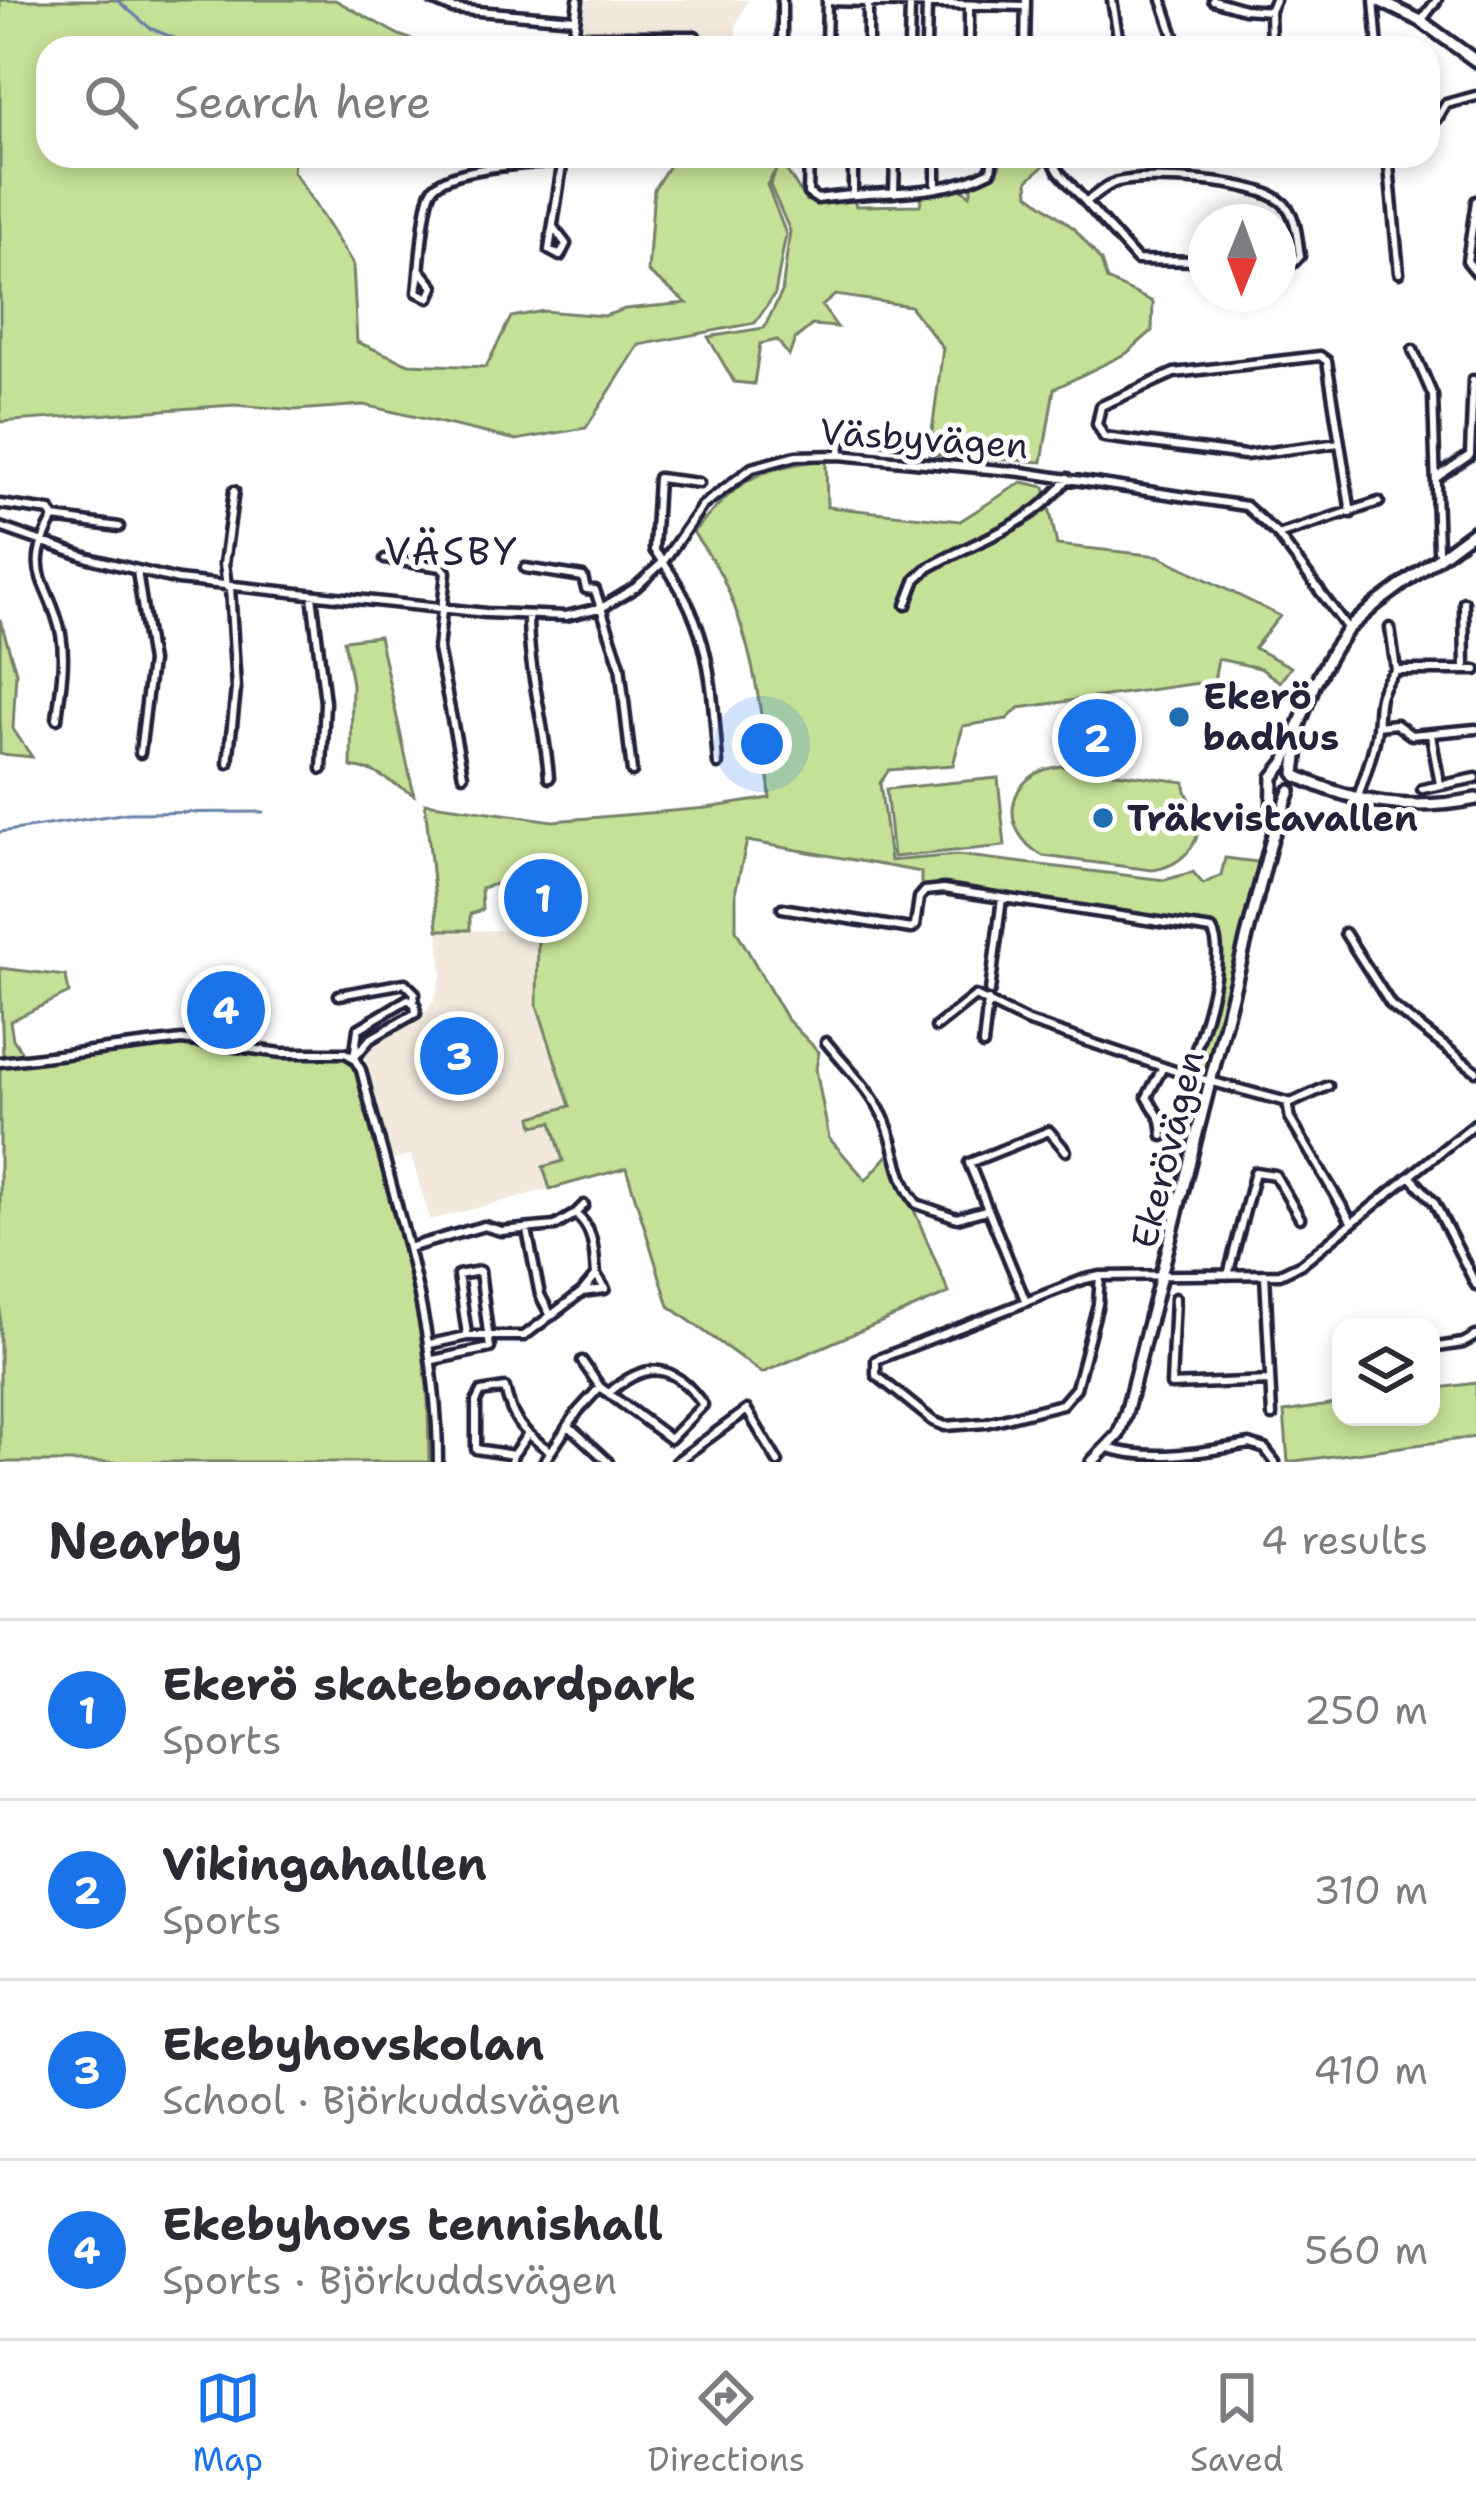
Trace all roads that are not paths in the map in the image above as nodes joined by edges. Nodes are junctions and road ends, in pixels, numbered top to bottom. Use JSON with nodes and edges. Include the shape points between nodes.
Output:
{"nodes":[{"id":1,"x":432,"y":0,"type":"edge"},
{"id":2,"x":578,"y":0,"type":"edge"},
{"id":3,"x":782,"y":0,"type":"edge"},
{"id":4,"x":827,"y":0,"type":"edge"},
{"id":5,"x":1112,"y":0,"type":"edge"},
{"id":6,"x":1162,"y":0,"type":"edge"},
{"id":7,"x":1213,"y":0,"type":"edge"},
{"id":8,"x":1275,"y":0,"type":"edge"},
{"id":9,"x":1376,"y":0,"type":"edge"},
{"id":10,"x":1437,"y":0,"type":"edge"},
{"id":11,"x":839,"y":1,"type":"edge"},
{"id":12,"x":880,"y":1,"type":"edge"},
{"id":13,"x":868,"y":2,"type":"edge"},
{"id":14,"x":923,"y":2,"type":"edge"},
{"id":15,"x":910,"y":3,"type":"junction"},
{"id":16,"x":966,"y":3,"type":"edge"},
{"id":17,"x":1026,"y":3,"type":"edge"},
{"id":18,"x":1270,"y":11,"type":"junction"},
{"id":19,"x":575,"y":19,"type":"junction"},
{"id":20,"x":1421,"y":21,"type":"junction"},
{"id":21,"x":577,"y":35,"type":"joint"},
{"id":22,"x":695,"y":36,"type":"dead end"},
{"id":23,"x":782,"y":36,"type":"edge"},
{"id":24,"x":826,"y":36,"type":"edge"},
{"id":25,"x":868,"y":36,"type":"edge"},
{"id":26,"x":909,"y":36,"type":"edge"},
{"id":27,"x":925,"y":36,"type":"edge"},
{"id":28,"x":968,"y":36,"type":"edge"},
{"id":29,"x":1025,"y":36,"type":"edge"},
{"id":30,"x":1118,"y":36,"type":"edge"},
{"id":31,"x":1177,"y":36,"type":"edge"},
{"id":32,"x":1271,"y":36,"type":"edge"},
{"id":33,"x":1378,"y":36,"type":"edge"},
{"id":34,"x":1476,"y":62,"type":"edge"},
{"id":35,"x":1476,"y":96,"type":"edge"},
{"id":36,"x":1440,"y":114,"type":"edge"},
{"id":37,"x":495,"y":168,"type":"edge"},
{"id":38,"x":566,"y":168,"type":"edge"},
{"id":39,"x":809,"y":168,"type":"edge"},
{"id":40,"x":853,"y":168,"type":"edge"},
{"id":41,"x":895,"y":168,"type":"edge"},
{"id":42,"x":936,"y":168,"type":"edge"},
{"id":43,"x":991,"y":168,"type":"edge"},
{"id":44,"x":1059,"y":168,"type":"edge"},
{"id":45,"x":1389,"y":168,"type":"edge"},
{"id":46,"x":935,"y":188,"type":"junction"},
{"id":47,"x":853,"y":193,"type":"junction"},
{"id":48,"x":894,"y":193,"type":"junction"},
{"id":49,"x":1476,"y":201,"type":"edge"},
{"id":50,"x":1086,"y":202,"type":"junction"},
{"id":51,"x":1285,"y":204,"type":"edge"},
{"id":52,"x":554,"y":227,"type":"dead end"},
{"id":53,"x":1296,"y":230,"type":"edge"},
{"id":54,"x":1296,"y":260,"type":"edge"},
{"id":55,"x":1188,"y":261,"type":"edge"},
{"id":56,"x":420,"y":270,"type":"dead end"},
{"id":57,"x":1476,"y":272,"type":"edge"},
{"id":58,"x":1399,"y":273,"type":"dead end"},
{"id":59,"x":1413,"y":350,"type":"dead end"},
{"id":60,"x":1473,"y":380,"type":"edge"},
{"id":61,"x":898,"y":441,"type":"dead end"},
{"id":62,"x":1339,"y":443,"type":"junction"},
{"id":63,"x":1473,"y":453,"type":"edge"},
{"id":64,"x":839,"y":455,"type":"junction"},
{"id":65,"x":1068,"y":478,"type":"junction"},
{"id":66,"x":1436,"y":478,"type":"junction"},
{"id":67,"x":700,"y":483,"type":"dead end"},
{"id":68,"x":234,"y":491,"type":"dead end"},
{"id":69,"x":1379,"y":502,"type":"dead end"},
{"id":70,"x":0,"y":505,"type":"edge"},
{"id":71,"x":1351,"y":513,"type":"junction"},
{"id":72,"x":55,"y":518,"type":"junction"},
{"id":73,"x":0,"y":527,"type":"edge"},
{"id":74,"x":118,"y":527,"type":"dead end"},
{"id":75,"x":1476,"y":530,"type":"edge"},
{"id":76,"x":1278,"y":535,"type":"junction"},
{"id":77,"x":41,"y":541,"type":"junction"},
{"id":78,"x":1441,"y":556,"type":"junction"},
{"id":79,"x":385,"y":559,"type":"dead end"},
{"id":80,"x":663,"y":562,"type":"junction"},
{"id":81,"x":525,"y":568,"type":"dead end"},
{"id":82,"x":137,"y":571,"type":"junction"},
{"id":83,"x":228,"y":587,"type":"junction"},
{"id":84,"x":312,"y":595,"type":"junction"},
{"id":85,"x":1465,"y":602,"type":"dead end"},
{"id":86,"x":905,"y":604,"type":"dead end"},
{"id":87,"x":603,"y":607,"type":"junction"},
{"id":88,"x":442,"y":608,"type":"junction"},
{"id":89,"x":528,"y":616,"type":"junction"},
{"id":90,"x":1390,"y":628,"type":"dead end"},
{"id":91,"x":1348,"y":629,"type":"junction"},
{"id":92,"x":1396,"y":670,"type":"junction"},
{"id":93,"x":1465,"y":670,"type":"junction"},
{"id":94,"x":1476,"y":670,"type":"edge"},
{"id":95,"x":57,"y":719,"type":"dead end"},
{"id":96,"x":1302,"y":724,"type":"junction"},
{"id":97,"x":1377,"y":726,"type":"junction"},
{"id":98,"x":1476,"y":729,"type":"edge"},
{"id":99,"x":1431,"y":734,"type":"junction"},
{"id":100,"x":140,"y":753,"type":"dead end"},
{"id":101,"x":227,"y":764,"type":"dead end"},
{"id":102,"x":718,"y":764,"type":"dead end"},
{"id":103,"x":1280,"y":768,"type":"junction"},
{"id":104,"x":322,"y":769,"type":"dead end"},
{"id":105,"x":632,"y":772,"type":"dead end"},
{"id":106,"x":1296,"y":774,"type":"junction"},
{"id":107,"x":463,"y":775,"type":"dead end"},
{"id":108,"x":549,"y":778,"type":"dead end"},
{"id":109,"x":1476,"y":778,"type":"edge"},
{"id":110,"x":1273,"y":784,"type":"junction"},
{"id":111,"x":1440,"y":785,"type":"junction"},
{"id":112,"x":1422,"y":789,"type":"dead end"},
{"id":113,"x":1292,"y":790,"type":"junction"},
{"id":114,"x":1327,"y":790,"type":"junction"},
{"id":115,"x":1476,"y":799,"type":"edge"},
{"id":116,"x":1357,"y":800,"type":"junction"},
{"id":117,"x":1272,"y":838,"type":"junction"},
{"id":118,"x":1003,"y":898,"type":"junction"},
{"id":119,"x":782,"y":908,"type":"dead end"},
{"id":120,"x":1345,"y":933,"type":"dead end"},
{"id":121,"x":339,"y":995,"type":"dead end"},
{"id":122,"x":989,"y":995,"type":"junction"},
{"id":123,"x":413,"y":1003,"type":"junction"},
{"id":124,"x":936,"y":1027,"type":"dead end"},
{"id":125,"x":826,"y":1042,"type":"dead end"},
{"id":126,"x":983,"y":1045,"type":"dead end"},
{"id":127,"x":354,"y":1058,"type":"junction"},
{"id":128,"x":0,"y":1062,"type":"edge"},
{"id":129,"x":1163,"y":1067,"type":"junction"},
{"id":130,"x":1476,"y":1071,"type":"edge"},
{"id":131,"x":1187,"y":1075,"type":"junction"},
{"id":132,"x":1211,"y":1082,"type":"junction"},
{"id":133,"x":1328,"y":1086,"type":"dead end"},
{"id":134,"x":1287,"y":1102,"type":"junction"},
{"id":135,"x":1476,"y":1123,"type":"edge"},
{"id":136,"x":1163,"y":1136,"type":"dead end"},
{"id":137,"x":1066,"y":1151,"type":"dead end"},
{"id":138,"x":1410,"y":1176,"type":"junction"},
{"id":139,"x":584,"y":1205,"type":"dead end"},
{"id":140,"x":986,"y":1210,"type":"junction"},
{"id":141,"x":575,"y":1214,"type":"junction"},
{"id":142,"x":1300,"y":1218,"type":"dead end"},
{"id":143,"x":1352,"y":1223,"type":"junction"},
{"id":144,"x":527,"y":1230,"type":"junction"},
{"id":145,"x":408,"y":1248,"type":"junction"},
{"id":146,"x":1264,"y":1274,"type":"junction"},
{"id":147,"x":596,"y":1275,"type":"junction"},
{"id":148,"x":1163,"y":1275,"type":"junction"},
{"id":149,"x":1228,"y":1275,"type":"junction"},
{"id":150,"x":1100,"y":1276,"type":"junction"},
{"id":151,"x":1476,"y":1285,"type":"edge"},
{"id":152,"x":583,"y":1292,"type":"junction"},
{"id":153,"x":1175,"y":1298,"type":"dead end"},
{"id":154,"x":1026,"y":1302,"type":"junction"},
{"id":155,"x":551,"y":1316,"type":"junction"},
{"id":156,"x":488,"y":1334,"type":"junction"},
{"id":157,"x":467,"y":1336,"type":"junction"},
{"id":158,"x":1476,"y":1336,"type":"edge"},
{"id":159,"x":430,"y":1344,"type":"junction"},
{"id":160,"x":1440,"y":1346,"type":"edge"},
{"id":161,"x":433,"y":1360,"type":"junction"},
{"id":162,"x":582,"y":1361,"type":"dead end"},
{"id":163,"x":1270,"y":1381,"type":"junction"},
{"id":164,"x":600,"y":1387,"type":"junction"},
{"id":165,"x":609,"y":1393,"type":"junction"},
{"id":166,"x":1272,"y":1416,"type":"dead end"},
{"id":167,"x":568,"y":1426,"type":"junction"},
{"id":168,"x":527,"y":1435,"type":"junction"},
{"id":169,"x":1108,"y":1448,"type":"junction"},
{"id":170,"x":550,"y":1451,"type":"junction"},
{"id":171,"x":512,"y":1458,"type":"edge"},
{"id":172,"x":438,"y":1462,"type":"edge"},
{"id":173,"x":544,"y":1462,"type":"edge"},
{"id":174,"x":608,"y":1462,"type":"edge"},
{"id":175,"x":676,"y":1462,"type":"edge"},
{"id":176,"x":778,"y":1462,"type":"edge"},
{"id":177,"x":1092,"y":1462,"type":"edge"},
{"id":178,"x":1275,"y":1462,"type":"edge"}],
"edges":[{"from":1,"to":19,"type":"street","via":[[453,9]]},
{"from":2,"to":19,"type":"street"},
{"from":3,"to":23,"type":"street"},
{"from":4,"to":11,"type":"street"},
{"from":4,"to":24,"type":"street"},
{"from":5,"to":30,"type":"street"},
{"from":6,"to":31,"type":"street"},
{"from":7,"to":18,"type":"street"},
{"from":8,"to":18,"type":"street"},
{"from":9,"to":20,"type":"main road"},
{"from":9,"to":33,"type":"street"},
{"from":10,"to":20,"type":"street"},
{"from":11,"to":13,"type":"street"},
{"from":12,"to":13,"type":"street"},
{"from":12,"to":15,"type":"street"},
{"from":13,"to":25,"type":"street"},
{"from":14,"to":15,"type":"street"},
{"from":14,"to":16,"type":"street"},
{"from":14,"to":27,"type":"street"},
{"from":15,"to":26,"type":"street"},
{"from":16,"to":17,"type":"street"},
{"from":16,"to":28,"type":"street"},
{"from":17,"to":29,"type":"street"},
{"from":18,"to":32,"type":"street"},
{"from":19,"to":21,"type":"street"},
{"from":20,"to":34,"type":"main road"},
{"from":21,"to":22,"type":"street"},
{"from":35,"to":36,"type":"street","via":[[1446,104]]},
{"from":37,"to":56,"type":"street","via":[[440,181],[430,193]]},
{"from":38,"to":52,"type":"street"},
{"from":39,"to":47,"type":"street","via":[[811,198]]},
{"from":40,"to":47,"type":"street"},
{"from":41,"to":48,"type":"street"},
{"from":42,"to":46,"type":"street"},
{"from":43,"to":46,"type":"street"},
{"from":44,"to":50,"type":"street"},
{"from":45,"to":58,"type":"street"},
{"from":46,"to":48,"type":"street"},
{"from":47,"to":48,"type":"street"},
{"from":49,"to":57,"type":"street","via":[[1467,261]]},
{"from":50,"to":51,"type":"street","via":[[1131,181],[1238,184]]},
{"from":50,"to":55,"type":"street","via":[[1137,260]]},
{"from":53,"to":54,"type":"street"},
{"from":59,"to":66,"type":"street","via":[[1432,396]]},
{"from":60,"to":63,"type":"street"},
{"from":61,"to":64,"type":"street","via":[[851,434]]},
{"from":62,"to":62,"type":"street","via":[[1320,356],[1174,373],[1102,406],[1096,424],[1104,437],[1245,455]]},
{"from":62,"to":71,"type":"street"},
{"from":63,"to":66,"type":"street"},
{"from":64,"to":65,"type":"street","name":"Väsbyvägen"},
{"from":64,"to":80,"type":"street","name":"Väsbyvägen","via":[[752,468],[702,506]]},
{"from":65,"to":76,"type":"street","name":"Väsbyvägen","via":[[1246,506]]},
{"from":65,"to":86,"type":"street","via":[[1035,513],[928,568]]},
{"from":66,"to":78,"type":"street"},
{"from":67,"to":80,"type":"street","via":[[658,478],[652,526]]},
{"from":68,"to":83,"type":"street"},
{"from":69,"to":71,"type":"street"},
{"from":70,"to":72,"type":"street"},
{"from":71,"to":76,"type":"street"},
{"from":72,"to":74,"type":"street"},
{"from":72,"to":77,"type":"street"},
{"from":73,"to":77,"type":"street","name":"Väsbyvägen"},
{"from":75,"to":78,"type":"main road"},
{"from":76,"to":91,"type":"street","name":"Väsbyvägen"},
{"from":77,"to":82,"type":"street","name":"Väsbyvägen"},
{"from":77,"to":95,"type":"street","via":[[38,570],[62,646]]},
{"from":78,"to":91,"type":"main road"},
{"from":79,"to":88,"type":"street","via":[[442,567]]},
{"from":80,"to":87,"type":"street","name":"Väsbyvägen"},
{"from":80,"to":102,"type":"street","via":[[686,591],[702,636]]},
{"from":81,"to":87,"type":"street","via":[[584,577]]},
{"from":82,"to":83,"type":"street","name":"Väsbyvägen"},
{"from":82,"to":100,"type":"street","via":[[151,662]]},
{"from":83,"to":84,"type":"street","name":"Väsbyvägen"},
{"from":83,"to":101,"type":"street","via":[[236,689]]},
{"from":84,"to":88,"type":"street","name":"Väsbyvägen"},
{"from":84,"to":104,"type":"street","via":[[325,702]]},
{"from":85,"to":93,"type":"street"},
{"from":87,"to":89,"type":"street","name":"Väsbyvägen"},
{"from":87,"to":105,"type":"street","via":[[620,665]]},
{"from":88,"to":89,"type":"street","name":"Väsbyvägen"},
{"from":88,"to":107,"type":"street","via":[[438,649]]},
{"from":89,"to":108,"type":"street"},
{"from":90,"to":92,"type":"street"},
{"from":91,"to":96,"type":"main road","via":[[1315,683]]},
{"from":92,"to":93,"type":"street"},
{"from":92,"to":97,"type":"street","via":[[1378,693]]},
{"from":93,"to":94,"type":"street"},
{"from":96,"to":103,"type":"main road"},
{"from":96,"to":106,"type":"main road"},
{"from":97,"to":99,"type":"street"},
{"from":97,"to":116,"type":"street"},
{"from":98,"to":99,"type":"street"},
{"from":99,"to":111,"type":"street"},
{"from":103,"to":106,"type":"main road"},
{"from":103,"to":110,"type":"main road"},
{"from":106,"to":113,"type":"main road"},
{"from":106,"to":114,"type":"main road"},
{"from":109,"to":111,"type":"street"},
{"from":110,"to":113,"type":"main road"},
{"from":110,"to":117,"type":"main road","name":"Ekerövägen"},
{"from":111,"to":112,"type":"street"},
{"from":113,"to":114,"type":"main road"},
{"from":113,"to":117,"type":"main road","name":"Ekerövägen"},
{"from":114,"to":116,"type":"main road"},
{"from":115,"to":116,"type":"main road","via":[[1418,807]]},
{"from":117,"to":132,"type":"main road","name":"Ekerövägen"},
{"from":118,"to":119,"type":"street","via":[[932,888],[919,898],[916,926],[904,930]]},
{"from":118,"to":122,"type":"street"},
{"from":118,"to":131,"type":"street","via":[[1217,934],[1204,1024]]},
{"from":120,"to":130,"type":"street","via":[[1391,1005]]},
{"from":121,"to":123,"type":"street","via":[[405,983]]},
{"from":122,"to":124,"type":"street"},
{"from":122,"to":126,"type":"street"},
{"from":122,"to":129,"type":"street","via":[[1026,1021]]},
{"from":123,"to":127,"type":"street","via":[[416,1013]]},
{"from":123,"to":127,"type":"street","via":[[358,1029]]},
{"from":125,"to":140,"type":"street","via":[[884,1117],[917,1204],[957,1218]]},
{"from":127,"to":128,"type":"street","via":[[182,1040]]},
{"from":127,"to":145,"type":"street"},
{"from":129,"to":131,"type":"street"},
{"from":129,"to":136,"type":"street","via":[[1147,1097]]},
{"from":131,"to":132,"type":"street"},
{"from":132,"to":134,"type":"street"},
{"from":132,"to":148,"type":"main road","name":"Ekerövägen"},
{"from":133,"to":134,"type":"street"},
{"from":134,"to":143,"type":"street"},
{"from":135,"to":138,"type":"street"},
{"from":137,"to":140,"type":"street","via":[[1049,1131],[973,1158]]},
{"from":138,"to":143,"type":"street"},
{"from":138,"to":151,"type":"street","via":[[1434,1202]]},
{"from":139,"to":141,"type":"street"},
{"from":140,"to":154,"type":"street"},
{"from":141,"to":144,"type":"street"},
{"from":141,"to":147,"type":"street","via":[[592,1237]]},
{"from":142,"to":149,"type":"street","via":[[1276,1175],[1255,1172]]},
{"from":143,"to":146,"type":"street","via":[[1301,1264]]},
{"from":144,"to":145,"type":"street","via":[[484,1226]]},
{"from":144,"to":155,"type":"street"},
{"from":145,"to":159,"type":"street"},
{"from":146,"to":149,"type":"street"},
{"from":146,"to":163,"type":"street"},
{"from":147,"to":152,"type":"street"},
{"from":147,"to":152,"type":"street","via":[[605,1289]]},
{"from":148,"to":149,"type":"street"},
{"from":148,"to":150,"type":"street"},
{"from":148,"to":169,"type":"main road","name":"Ekerövägen","via":[[1126,1413]]},
{"from":150,"to":154,"type":"street"},
{"from":150,"to":154,"type":"street","via":[[1076,1388],[1062,1404],[945,1426],[881,1382],[874,1364]]},
{"from":152,"to":155,"type":"street"},
{"from":153,"to":163,"type":"street","via":[[1171,1384]]},
{"from":155,"to":156,"type":"street","via":[[524,1336]]},
{"from":156,"to":157,"type":"street"},
{"from":156,"to":157,"type":"street","via":[[480,1271],[458,1271]]},
{"from":156,"to":161,"type":"street","via":[[490,1348]]},
{"from":157,"to":159,"type":"street"},
{"from":158,"to":160,"type":"street"},
{"from":159,"to":161,"type":"street"},
{"from":161,"to":172,"type":"street"},
{"from":162,"to":164,"type":"street"},
{"from":163,"to":166,"type":"street"},
{"from":164,"to":165,"type":"street"},
{"from":164,"to":167,"type":"street"},
{"from":165,"to":165,"type":"street","via":[[668,1438],[703,1405],[671,1372],[656,1369]]},
{"from":167,"to":170,"type":"street"},
{"from":167,"to":174,"type":"street"},
{"from":168,"to":170,"type":"street"},
{"from":168,"to":171,"type":"street"},
{"from":168,"to":171,"type":"street","via":[[513,1420],[505,1388],[477,1395],[476,1449]]},
{"from":169,"to":177,"type":"main road","name":"Ekerövägen"},
{"from":169,"to":178,"type":"street","via":[[1154,1460],[1250,1444]]},
{"from":170,"to":173,"type":"street"},
{"from":175,"to":176,"type":"street","via":[[747,1410]]}]}
